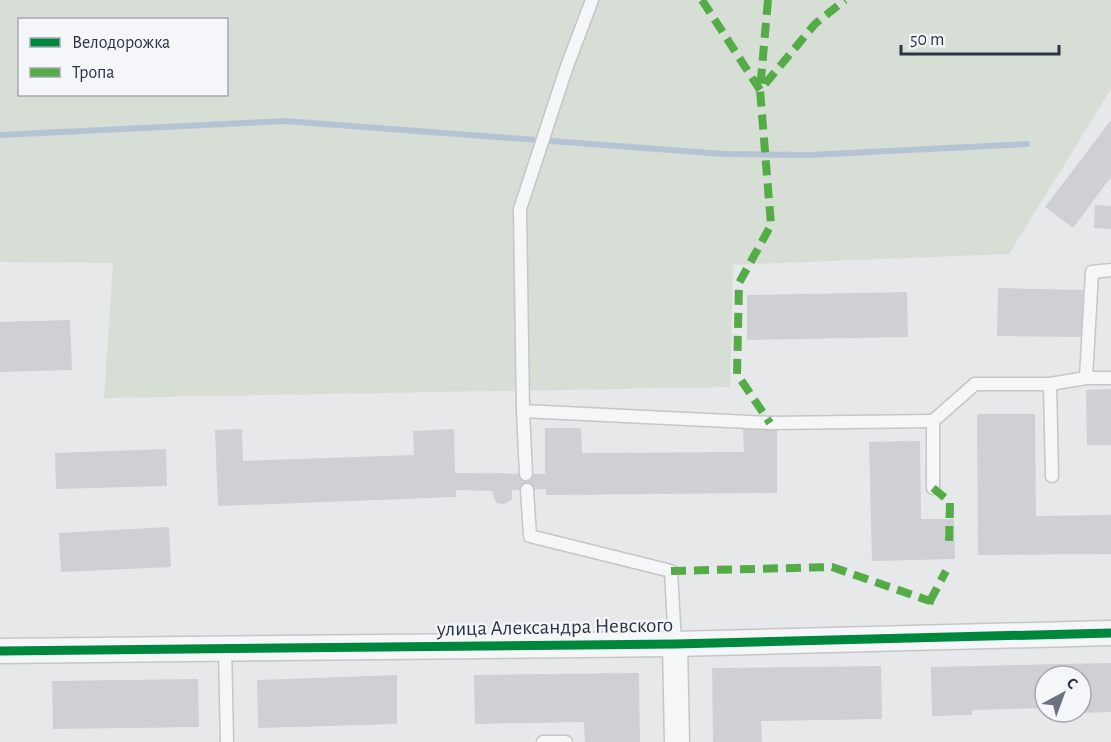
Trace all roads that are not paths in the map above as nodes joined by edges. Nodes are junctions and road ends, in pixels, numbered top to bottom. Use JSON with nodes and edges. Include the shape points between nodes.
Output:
{"nodes":[{"id":1,"x":592,"y":0,"type":"edge"},
{"id":2,"x":1111,"y":270,"type":"edge"},
{"id":3,"x":1086,"y":378,"type":"junction"},
{"id":4,"x":1111,"y":378,"type":"edge"},
{"id":5,"x":1050,"y":384,"type":"junction"},
{"id":6,"x":523,"y":411,"type":"junction"},
{"id":7,"x":933,"y":421,"type":"junction"},
{"id":8,"x":526,"y":474,"type":"dead end"},
{"id":9,"x":1052,"y":476,"type":"dead end"},
{"id":10,"x":933,"y":488,"type":"dead end"},
{"id":11,"x":527,"y":490,"type":"dead end"},
{"id":12,"x":1111,"y":633,"type":"edge"},
{"id":13,"x":675,"y":644,"type":"junction"},
{"id":14,"x":225,"y":648,"type":"junction"},
{"id":15,"x":0,"y":651,"type":"edge"},
{"id":16,"x":227,"y":742,"type":"edge"},
{"id":17,"x":543,"y":742,"type":"edge"},
{"id":18,"x":566,"y":742,"type":"edge"},
{"id":19,"x":677,"y":742,"type":"edge"}],
"edges":[{"from":1,"to":6,"type":"lane","via":[[520,209]]},
{"from":2,"to":3,"type":"lane","via":[[1092,272]]},
{"from":3,"to":4,"type":"lane"},
{"from":3,"to":5,"type":"lane"},
{"from":5,"to":7,"type":"lane","via":[[975,384]]},
{"from":5,"to":9,"type":"lane"},
{"from":6,"to":7,"type":"lane","via":[[770,423]]},
{"from":6,"to":8,"type":"lane"},
{"from":7,"to":10,"type":"lane"},
{"from":11,"to":13,"type":"lane","via":[[530,536],[670,571]]},
{"from":12,"to":13,"type":"street","name":"улица Александра Невского"},
{"from":13,"to":14,"type":"street","name":"улица Александра Невского"},
{"from":13,"to":19,"type":"street"},
{"from":14,"to":15,"type":"street","name":"улица Александра Невского"},
{"from":14,"to":16,"type":"lane"},
{"from":17,"to":18,"type":"lane"}]}
